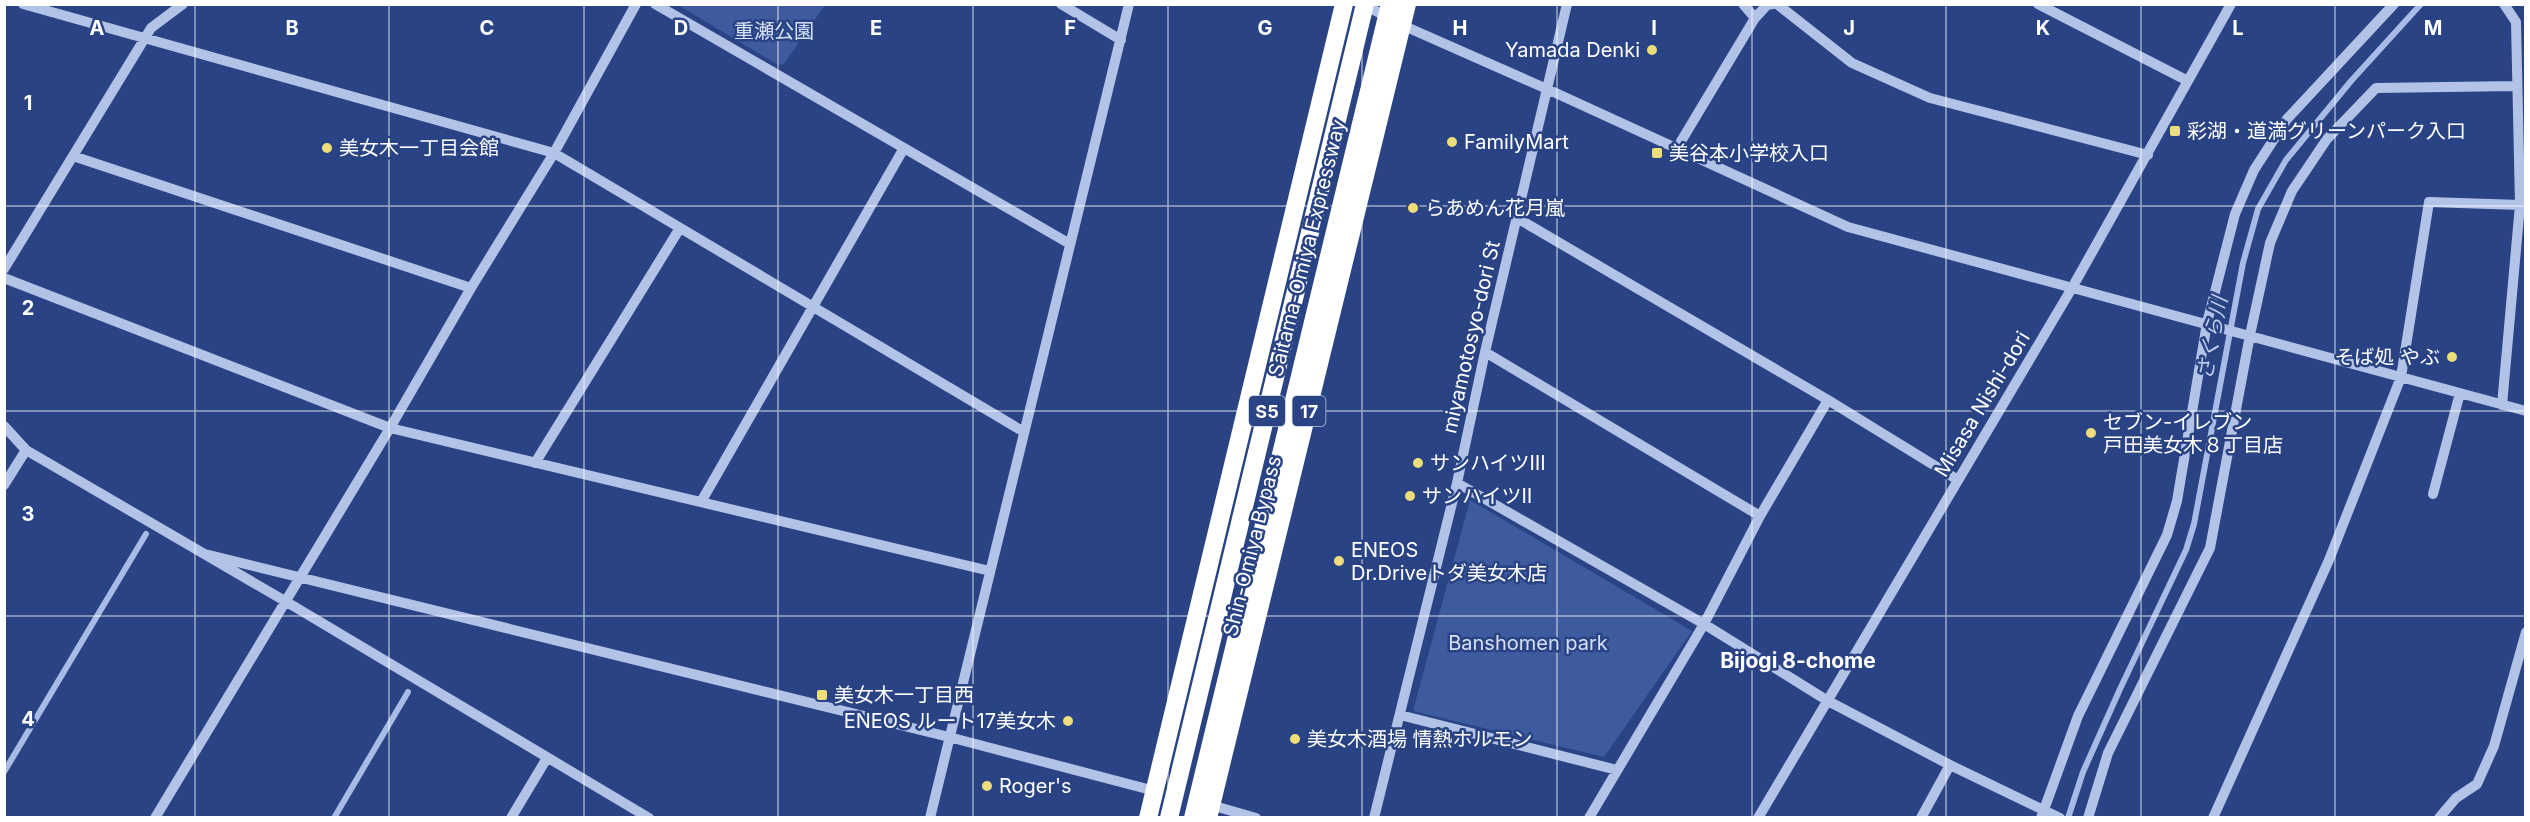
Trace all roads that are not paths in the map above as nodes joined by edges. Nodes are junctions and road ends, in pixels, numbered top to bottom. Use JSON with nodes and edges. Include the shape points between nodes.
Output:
{"nodes":[{"id":1,"x":23,"y":4,"type":"edge"},
{"id":2,"x":183,"y":4,"type":"edge"},
{"id":3,"x":636,"y":4,"type":"edge"},
{"id":4,"x":655,"y":4,"type":"edge"},
{"id":5,"x":1061,"y":4,"type":"edge"},
{"id":6,"x":1129,"y":4,"type":"edge"},
{"id":7,"x":1344,"y":4,"type":"edge"},
{"id":8,"x":1364,"y":4,"type":"edge"},
{"id":9,"x":1390,"y":4,"type":"edge"},
{"id":10,"x":1407,"y":4,"type":"edge"},
{"id":11,"x":1568,"y":4,"type":"edge"},
{"id":12,"x":1743,"y":4,"type":"edge"},
{"id":13,"x":1775,"y":4,"type":"edge"},
{"id":14,"x":2038,"y":4,"type":"edge"},
{"id":15,"x":2231,"y":4,"type":"edge"},
{"id":16,"x":2394,"y":4,"type":"edge"},
{"id":17,"x":2504,"y":4,"type":"edge"},
{"id":18,"x":1755,"y":18,"type":"junction"},
{"id":19,"x":1402,"y":25,"type":"junction"},
{"id":20,"x":145,"y":37,"type":"junction"},
{"id":21,"x":1120,"y":40,"type":"junction"},
{"id":22,"x":2188,"y":81,"type":"junction"},
{"id":23,"x":2517,"y":86,"type":"junction"},
{"id":24,"x":1547,"y":89,"type":"junction"},
{"id":25,"x":904,"y":148,"type":"junction"},
{"id":26,"x":1677,"y":148,"type":"junction"},
{"id":27,"x":554,"y":153,"type":"junction"},
{"id":28,"x":2148,"y":155,"type":"junction"},
{"id":29,"x":73,"y":156,"type":"junction"},
{"id":30,"x":2520,"y":205,"type":"junction"},
{"id":31,"x":1517,"y":218,"type":"junction"},
{"id":32,"x":680,"y":228,"type":"junction"},
{"id":33,"x":1070,"y":244,"type":"junction"},
{"id":34,"x":4,"y":269,"type":"edge"},
{"id":35,"x":4,"y":278,"type":"edge"},
{"id":36,"x":471,"y":288,"type":"junction"},
{"id":37,"x":2072,"y":288,"type":"junction"},
{"id":38,"x":814,"y":308,"type":"junction"},
{"id":39,"x":2206,"y":323,"type":"junction"},
{"id":40,"x":2248,"y":334,"type":"junction"},
{"id":41,"x":1485,"y":352,"type":"junction"},
{"id":42,"x":2401,"y":376,"type":"junction"},
{"id":43,"x":2460,"y":393,"type":"junction"},
{"id":44,"x":1828,"y":400,"type":"junction"},
{"id":45,"x":2502,"y":405,"type":"junction"},
{"id":46,"x":2526,"y":411,"type":"edge"},
{"id":47,"x":4,"y":426,"type":"edge"},
{"id":48,"x":390,"y":428,"type":"junction"},
{"id":49,"x":1024,"y":432,"type":"junction"},
{"id":50,"x":26,"y":450,"type":"junction"},
{"id":51,"x":535,"y":463,"type":"junction"},
{"id":52,"x":1958,"y":480,"type":"junction"},
{"id":53,"x":1457,"y":483,"type":"junction"},
{"id":54,"x":4,"y":485,"type":"edge"},
{"id":55,"x":2433,"y":494,"type":"dead end"},
{"id":56,"x":701,"y":502,"type":"junction"},
{"id":57,"x":1760,"y":516,"type":"junction"},
{"id":58,"x":206,"y":554,"type":"junction"},
{"id":59,"x":990,"y":571,"type":"junction"},
{"id":60,"x":299,"y":578,"type":"junction"},
{"id":61,"x":285,"y":601,"type":"junction"},
{"id":62,"x":1704,"y":624,"type":"junction"},
{"id":63,"x":2526,"y":632,"type":"edge"},
{"id":64,"x":1828,"y":701,"type":"junction"},
{"id":65,"x":1400,"y":715,"type":"junction"},
{"id":66,"x":949,"y":737,"type":"junction"},
{"id":67,"x":547,"y":758,"type":"junction"},
{"id":68,"x":1950,"y":765,"type":"junction"},
{"id":69,"x":1617,"y":770,"type":"junction"},
{"id":70,"x":1155,"y":791,"type":"junction"},
{"id":71,"x":1210,"y":811,"type":"edge"},
{"id":72,"x":2049,"y":815,"type":"edge"},
{"id":73,"x":155,"y":818,"type":"edge"},
{"id":74,"x":511,"y":818,"type":"edge"},
{"id":75,"x":649,"y":818,"type":"edge"},
{"id":76,"x":930,"y":818,"type":"edge"},
{"id":77,"x":1148,"y":818,"type":"edge"},
{"id":78,"x":1169,"y":818,"type":"edge"},
{"id":79,"x":1193,"y":818,"type":"edge"},
{"id":80,"x":1256,"y":818,"type":"edge"},
{"id":81,"x":1374,"y":818,"type":"edge"},
{"id":82,"x":1589,"y":818,"type":"edge"},
{"id":83,"x":1758,"y":818,"type":"edge"},
{"id":84,"x":1921,"y":818,"type":"edge"},
{"id":85,"x":2088,"y":818,"type":"edge"},
{"id":86,"x":2213,"y":818,"type":"edge"},
{"id":87,"x":2439,"y":818,"type":"edge"}],
"edges":[{"from":1,"to":20,"type":"street"},
{"from":2,"to":20,"type":"street"},
{"from":3,"to":27,"type":"street"},
{"from":4,"to":25,"type":"street"},
{"from":5,"to":21,"type":"street"},
{"from":6,"to":21,"type":"street"},
{"from":7,"to":70,"type":"highway","name":"Shin-Omiya Bypass"},
{"from":8,"to":19,"type":"street"},
{"from":8,"to":78,"type":"highway","name":"Saitama-Omiya Expressway","number":"S5","bridge":true},
{"from":9,"to":79,"type":"highway","name":"Saitama-Omiya Expressway","number":"S5","bridge":true},
{"from":10,"to":19,"type":"highway","name":"Shin-Omiya Bypass","number":"17"},
{"from":11,"to":24,"type":"street","name":"miyamotosyo-dori St"},
{"from":12,"to":18,"type":"street"},
{"from":13,"to":18,"type":"street","via":[[1767,5]]},
{"from":13,"to":28,"type":"street","via":[[1852,63],[1930,98]]},
{"from":14,"to":22,"type":"street"},
{"from":15,"to":22,"type":"street","name":"Misasa Nishi-dori"},
{"from":16,"to":39,"type":"street","via":[[2287,119],[2254,170],[2235,214]]},
{"from":17,"to":23,"type":"street","via":[[2516,22]]},
{"from":18,"to":26,"type":"street"},
{"from":19,"to":24,"type":"street"},
{"from":19,"to":71,"type":"highway","name":"Shin-Omiya Bypass","number":"17"},
{"from":20,"to":27,"type":"street"},
{"from":20,"to":29,"type":"street"},
{"from":21,"to":33,"type":"street"},
{"from":22,"to":28,"type":"street","name":"Misasa Nishi-dori"},
{"from":23,"to":30,"type":"street"},
{"from":23,"to":40,"type":"street","via":[[2376,88],[2327,139],[2292,191],[2270,243]]},
{"from":24,"to":26,"type":"street"},
{"from":24,"to":31,"type":"street","name":"miyamotosyo-dori St"},
{"from":25,"to":33,"type":"street"},
{"from":25,"to":38,"type":"street"},
{"from":26,"to":37,"type":"street","via":[[1848,227]]},
{"from":27,"to":32,"type":"street"},
{"from":27,"to":36,"type":"street"},
{"from":28,"to":37,"type":"street","name":"Misasa Nishi-dori"},
{"from":29,"to":34,"type":"street"},
{"from":29,"to":36,"type":"street"},
{"from":30,"to":42,"type":"street","via":[[2429,202]]},
{"from":30,"to":45,"type":"street"},
{"from":31,"to":41,"type":"street","name":"miyamotosyo-dori St"},
{"from":31,"to":44,"type":"street"},
{"from":32,"to":38,"type":"street"},
{"from":32,"to":51,"type":"street"},
{"from":33,"to":49,"type":"street"},
{"from":35,"to":48,"type":"street"},
{"from":36,"to":48,"type":"street"},
{"from":37,"to":39,"type":"street"},
{"from":37,"to":52,"type":"street","name":"Misasa Nishi-dori"},
{"from":38,"to":49,"type":"street"},
{"from":38,"to":56,"type":"street"},
{"from":39,"to":40,"type":"street"},
{"from":39,"to":72,"type":"street","via":[[2168,535],[2078,716]]},
{"from":40,"to":42,"type":"street"},
{"from":40,"to":85,"type":"street","via":[[2210,548],[2108,753]]},
{"from":41,"to":53,"type":"street","name":"miyamotosyo-dori St"},
{"from":41,"to":57,"type":"street"},
{"from":42,"to":43,"type":"street"},
{"from":42,"to":86,"type":"street","via":[[2329,560]]},
{"from":43,"to":45,"type":"street"},
{"from":43,"to":55,"type":"street"},
{"from":44,"to":52,"type":"street"},
{"from":44,"to":57,"type":"street"},
{"from":45,"to":46,"type":"street"},
{"from":47,"to":50,"type":"street"},
{"from":48,"to":51,"type":"street"},
{"from":48,"to":60,"type":"street"},
{"from":49,"to":59,"type":"street"},
{"from":50,"to":54,"type":"street"},
{"from":50,"to":58,"type":"street"},
{"from":51,"to":56,"type":"street"},
{"from":52,"to":64,"type":"street","name":"Misasa Nishi-dori"},
{"from":53,"to":62,"type":"street"},
{"from":53,"to":65,"type":"street","name":"miyamotosyo-dori St"},
{"from":56,"to":59,"type":"street"},
{"from":57,"to":62,"type":"street"},
{"from":58,"to":60,"type":"street"},
{"from":58,"to":61,"type":"street"},
{"from":59,"to":66,"type":"street"},
{"from":60,"to":61,"type":"street"},
{"from":60,"to":66,"type":"street"},
{"from":61,"to":67,"type":"street"},
{"from":61,"to":73,"type":"street"},
{"from":62,"to":64,"type":"street"},
{"from":62,"to":69,"type":"street"},
{"from":63,"to":87,"type":"street","via":[[2494,746],[2477,784],[2456,798]]},
{"from":64,"to":68,"type":"street"},
{"from":64,"to":83,"type":"street","name":"Misasa Nishi-dori"},
{"from":65,"to":69,"type":"street"},
{"from":65,"to":81,"type":"street","name":"miyamotosyo-dori St"},
{"from":66,"to":70,"type":"street"},
{"from":66,"to":76,"type":"street"},
{"from":67,"to":74,"type":"street"},
{"from":67,"to":75,"type":"street"},
{"from":68,"to":72,"type":"street"},
{"from":68,"to":84,"type":"street"},
{"from":69,"to":82,"type":"street"},
{"from":70,"to":77,"type":"highway","name":"Shin-Omiya Bypass"},
{"from":71,"to":80,"type":"street"}]}
